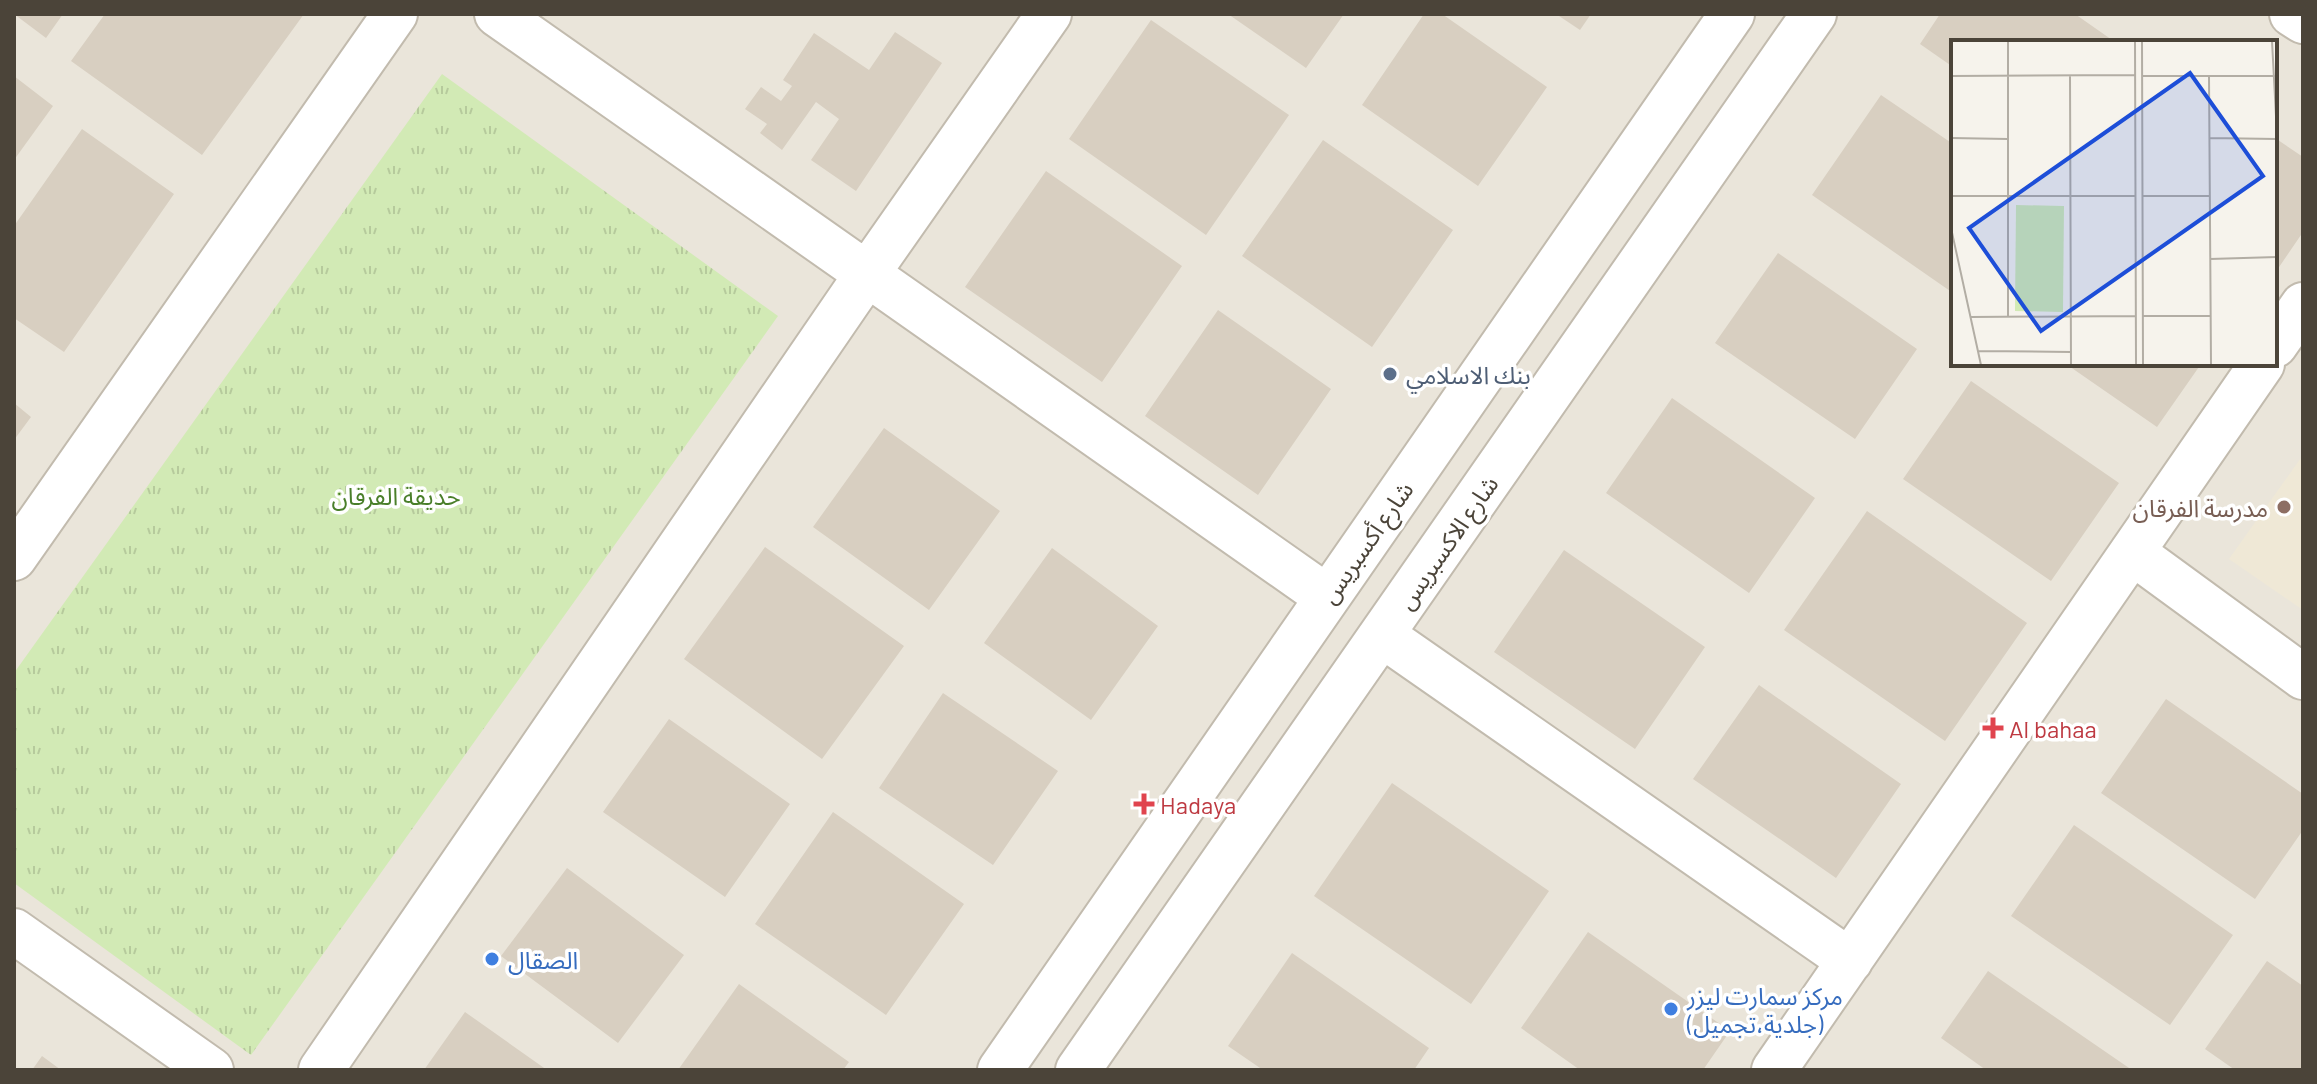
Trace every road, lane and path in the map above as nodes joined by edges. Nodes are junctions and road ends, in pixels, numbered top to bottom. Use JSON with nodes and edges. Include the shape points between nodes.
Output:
{"nodes":[{"id":1,"x":395,"y":14,"type":"edge"},
{"id":2,"x":497,"y":14,"type":"edge"},
{"id":3,"x":1049,"y":14,"type":"edge"},
{"id":4,"x":1732,"y":14,"type":"edge"},
{"id":5,"x":1814,"y":14,"type":"edge"},
{"id":6,"x":2292,"y":14,"type":"edge"},
{"id":7,"x":2303,"y":21,"type":"edge"},
{"id":8,"x":867,"y":274,"type":"junction"},
{"id":9,"x":2303,"y":305,"type":"edge"},
{"id":10,"x":2277,"y":342,"type":"edge"},
{"id":11,"x":2261,"y":366,"type":"edge"},
{"id":12,"x":2132,"y":552,"type":"junction"},
{"id":13,"x":14,"y":558,"type":"edge"},
{"id":14,"x":1327,"y":597,"type":"junction"},
{"id":15,"x":1382,"y":635,"type":"junction"},
{"id":16,"x":2303,"y":677,"type":"edge"},
{"id":17,"x":14,"y":931,"type":"edge"},
{"id":18,"x":1850,"y":961,"type":"junction"},
{"id":19,"x":211,"y":1070,"type":"edge"},
{"id":20,"x":321,"y":1070,"type":"edge"},
{"id":21,"x":1000,"y":1070,"type":"edge"},
{"id":22,"x":1078,"y":1070,"type":"edge"},
{"id":23,"x":1774,"y":1070,"type":"edge"}],
"edges":[{"from":1,"to":13,"type":"street"},
{"from":2,"to":8,"type":"street"},
{"from":3,"to":8,"type":"street"},
{"from":4,"to":14,"type":"street","name":"شارع أكسبريس"},
{"from":5,"to":15,"type":"street","name":"شارع الاكسبريس"},
{"from":6,"to":7,"type":"street"},
{"from":8,"to":14,"type":"street"},
{"from":8,"to":20,"type":"street"},
{"from":9,"to":10,"type":"street"},
{"from":11,"to":12,"type":"street"},
{"from":12,"to":16,"type":"street"},
{"from":12,"to":18,"type":"street"},
{"from":14,"to":21,"type":"street","name":"شارع أكسبريس"},
{"from":15,"to":18,"type":"street"},
{"from":15,"to":22,"type":"street","name":"شارع الاكسبريس"},
{"from":17,"to":19,"type":"street"},
{"from":18,"to":23,"type":"street"}]}
